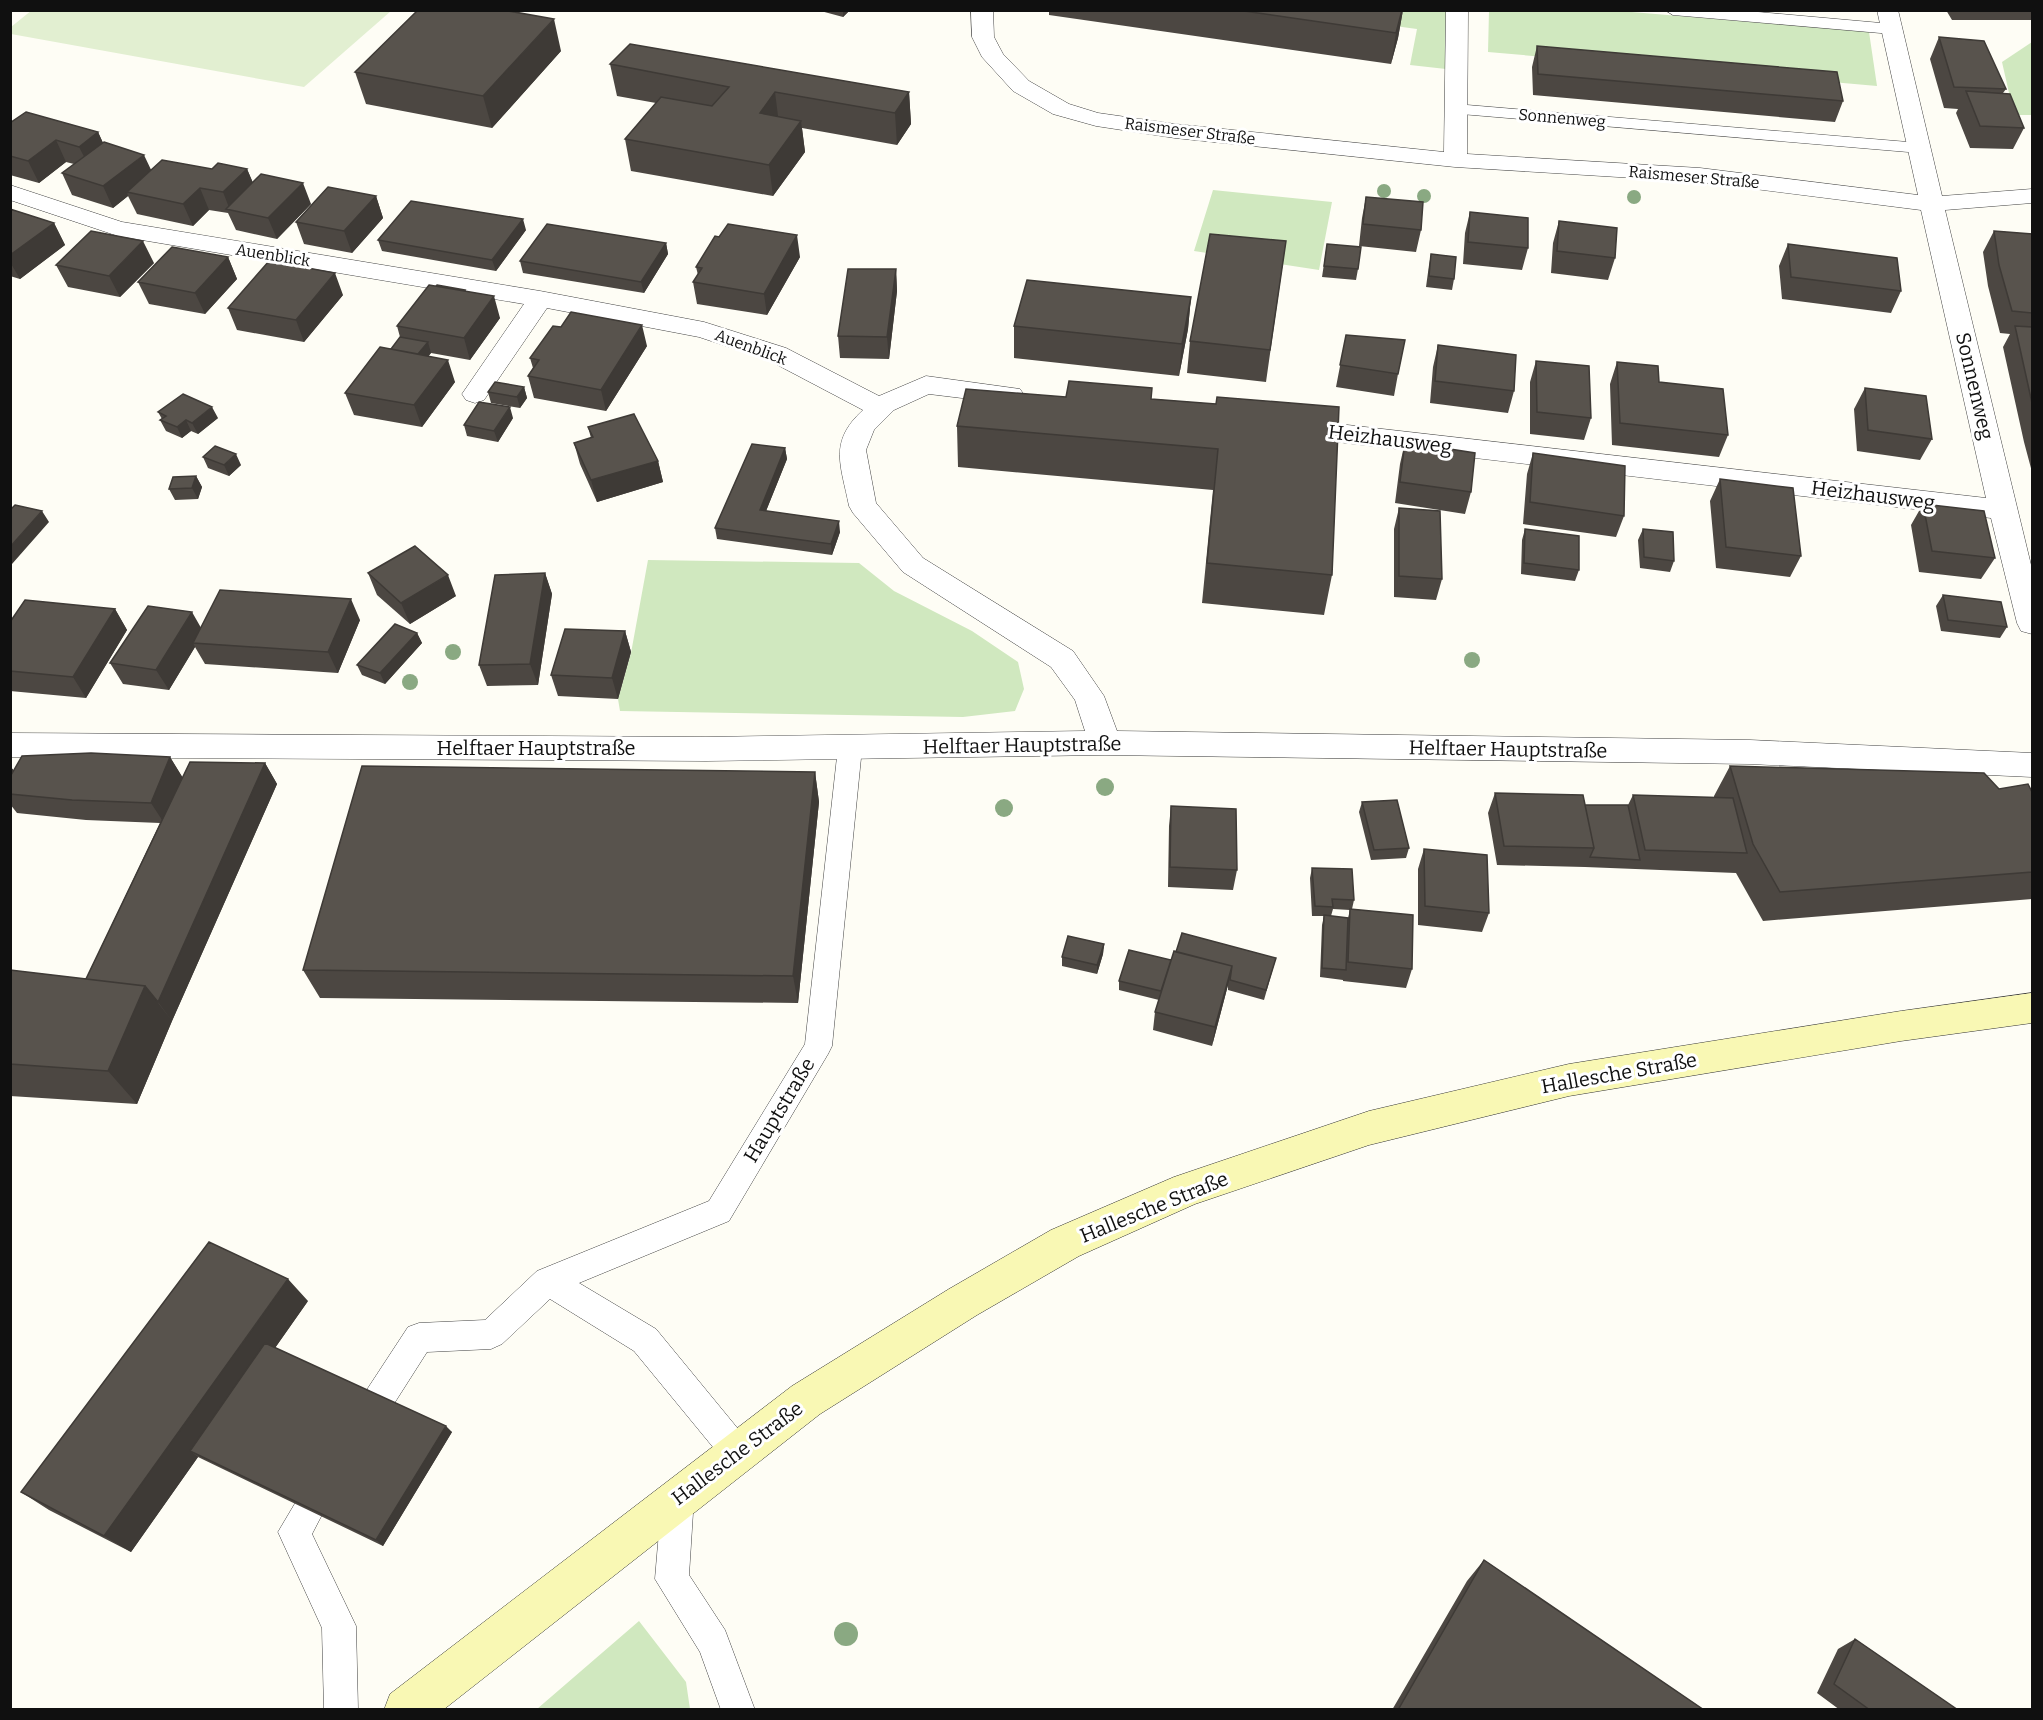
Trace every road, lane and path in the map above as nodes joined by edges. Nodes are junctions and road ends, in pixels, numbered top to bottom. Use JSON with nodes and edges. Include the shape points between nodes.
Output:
{"nodes":[{"id":1,"x":982,"y":10,"type":"edge"},
{"id":2,"x":1457,"y":10,"type":"edge"},
{"id":3,"x":1673,"y":10,"type":"edge"},
{"id":4,"x":1889,"y":20,"type":"edge"},
{"id":5,"x":1455,"y":109,"type":"junction"},
{"id":6,"x":1920,"y":148,"type":"junction"},
{"id":7,"x":1455,"y":160,"type":"junction"},
{"id":8,"x":10,"y":192,"type":"edge"},
{"id":9,"x":2032,"y":196,"type":"edge"},
{"id":10,"x":1933,"y":204,"type":"junction"},
{"id":11,"x":540,"y":299,"type":"junction"},
{"id":12,"x":475,"y":394,"type":"dead end"},
{"id":13,"x":1032,"y":397,"type":"edge"},
{"id":14,"x":881,"y":408,"type":"junction"},
{"id":15,"x":1269,"y":425,"type":"edge"},
{"id":16,"x":2003,"y":510,"type":"junction"},
{"id":17,"x":2032,"y":623,"type":"edge"},
{"id":18,"x":1104,"y":743,"type":"junction"},
{"id":19,"x":10,"y":745,"type":"edge"},
{"id":20,"x":850,"y":748,"type":"junction"},
{"id":21,"x":2032,"y":765,"type":"edge"},
{"id":22,"x":2032,"y":1008,"type":"edge"},
{"id":23,"x":548,"y":1281,"type":"junction"},
{"id":24,"x":380,"y":1399,"type":"edge"},
{"id":25,"x":737,"y":1452,"type":"junction"},
{"id":26,"x":678,"y":1497,"type":"junction"},
{"id":27,"x":308,"y":1511,"type":"edge"},
{"id":28,"x":341,"y":1710,"type":"edge"},
{"id":29,"x":406,"y":1710,"type":"edge"},
{"id":30,"x":738,"y":1710,"type":"edge"}],
"edges":[{"from":1,"to":7,"type":"street","name":"Raismeser Straße","via":[[983,37],[993,57],[1021,87],[1061,109],[1096,119],[1175,131]]},
{"from":2,"to":5,"type":"street"},
{"from":3,"to":4,"type":"lane","name":"Sonnenweg"},
{"from":4,"to":6,"type":"street","name":"Sonnenweg"},
{"from":5,"to":6,"type":"lane","name":"Sonnenweg"},
{"from":5,"to":7,"type":"street"},
{"from":6,"to":10,"type":"street","name":"Sonnenweg"},
{"from":7,"to":10,"type":"street","name":"Raismeser Straße","via":[[1700,175]]},
{"from":8,"to":11,"type":"street","name":"Auenblick","via":[[118,229]]},
{"from":9,"to":10,"type":"street","name":"Raismeser Straße"},
{"from":10,"to":16,"type":"street","name":"Sonnenweg"},
{"from":11,"to":12,"type":"street"},
{"from":11,"to":14,"type":"street","name":"Auenblick","via":[[743,341],[777,354]]},
{"from":13,"to":14,"type":"street","via":[[926,385]]},
{"from":14,"to":18,"type":"street","via":[[862,426],[852,450],[863,506],[913,565],[1062,659],[1089,696]]},
{"from":15,"to":16,"type":"street","name":"Heizhausweg"},
{"from":16,"to":17,"type":"street","name":"Sonnenweg"},
{"from":18,"to":20,"type":"street","name":"Helftaer Hauptstraße"},
{"from":18,"to":21,"type":"street","name":"Helftaer Hauptstraße","via":[[1750,752]]},
{"from":19,"to":20,"type":"street","name":"Helftaer Hauptstraße"},
{"from":20,"to":23,"type":"lane","name":"Hauptstraße","via":[[818,1046],[719,1211]]},
{"from":22,"to":25,"type":"main road","name":"Hallesche Straße","via":[[1569,1080],[1369,1128],[1187,1189],[1065,1243],[963,1302],[806,1400]]},
{"from":23,"to":24,"type":"lane","via":[[491,1334],[419,1338]]},
{"from":23,"to":25,"type":"lane","via":[[645,1340]]},
{"from":25,"to":26,"type":"main road","name":"Hallesche Straße"},
{"from":26,"to":29,"type":"main road","name":"Hallesche Straße"},
{"from":26,"to":30,"type":"lane","via":[[672,1579],[713,1642]]},
{"from":27,"to":28,"type":"lane","via":[[294,1532],[339,1626]]}]}
